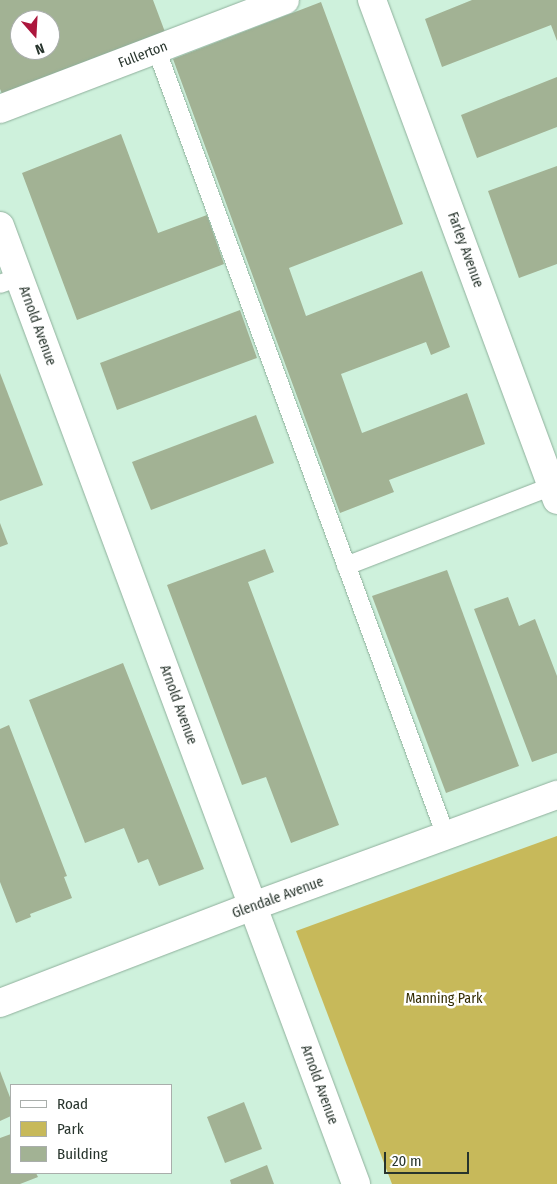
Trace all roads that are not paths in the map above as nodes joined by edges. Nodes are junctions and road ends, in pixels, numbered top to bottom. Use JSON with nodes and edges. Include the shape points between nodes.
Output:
{"nodes":[{"id":1,"x":285,"y":0,"type":"edge"},
{"id":2,"x":372,"y":0,"type":"edge"},
{"id":3,"x":156,"y":51,"type":"junction"},
{"id":4,"x":0,"y":109,"type":"edge"},
{"id":5,"x":0,"y":226,"type":"edge"},
{"id":6,"x":9,"y":280,"type":"edge"},
{"id":7,"x":554,"y":493,"type":"edge"},
{"id":8,"x":346,"y":566,"type":"junction"},
{"id":9,"x":557,"y":795,"type":"edge"},
{"id":10,"x":446,"y":836,"type":"junction"},
{"id":11,"x":252,"y":906,"type":"junction"},
{"id":12,"x":0,"y":1003,"type":"edge"},
{"id":13,"x":356,"y":1184,"type":"edge"}],
"edges":[{"from":1,"to":3,"type":"street","name":"Fullerton"},
{"from":2,"to":7,"type":"street","name":"Farley Avenue"},
{"from":3,"to":4,"type":"street","name":"Fullerton"},
{"from":3,"to":8,"type":"lane"},
{"from":5,"to":6,"type":"street","name":"Arnold Avenue"},
{"from":6,"to":11,"type":"street","name":"Arnold Avenue"},
{"from":7,"to":8,"type":"lane"},
{"from":8,"to":10,"type":"lane"},
{"from":9,"to":10,"type":"street","name":"Glendale Avenue"},
{"from":10,"to":11,"type":"street","name":"Glendale Avenue"},
{"from":11,"to":12,"type":"street","name":"Glendale Avenue"},
{"from":11,"to":13,"type":"street","name":"Arnold Avenue"}]}
